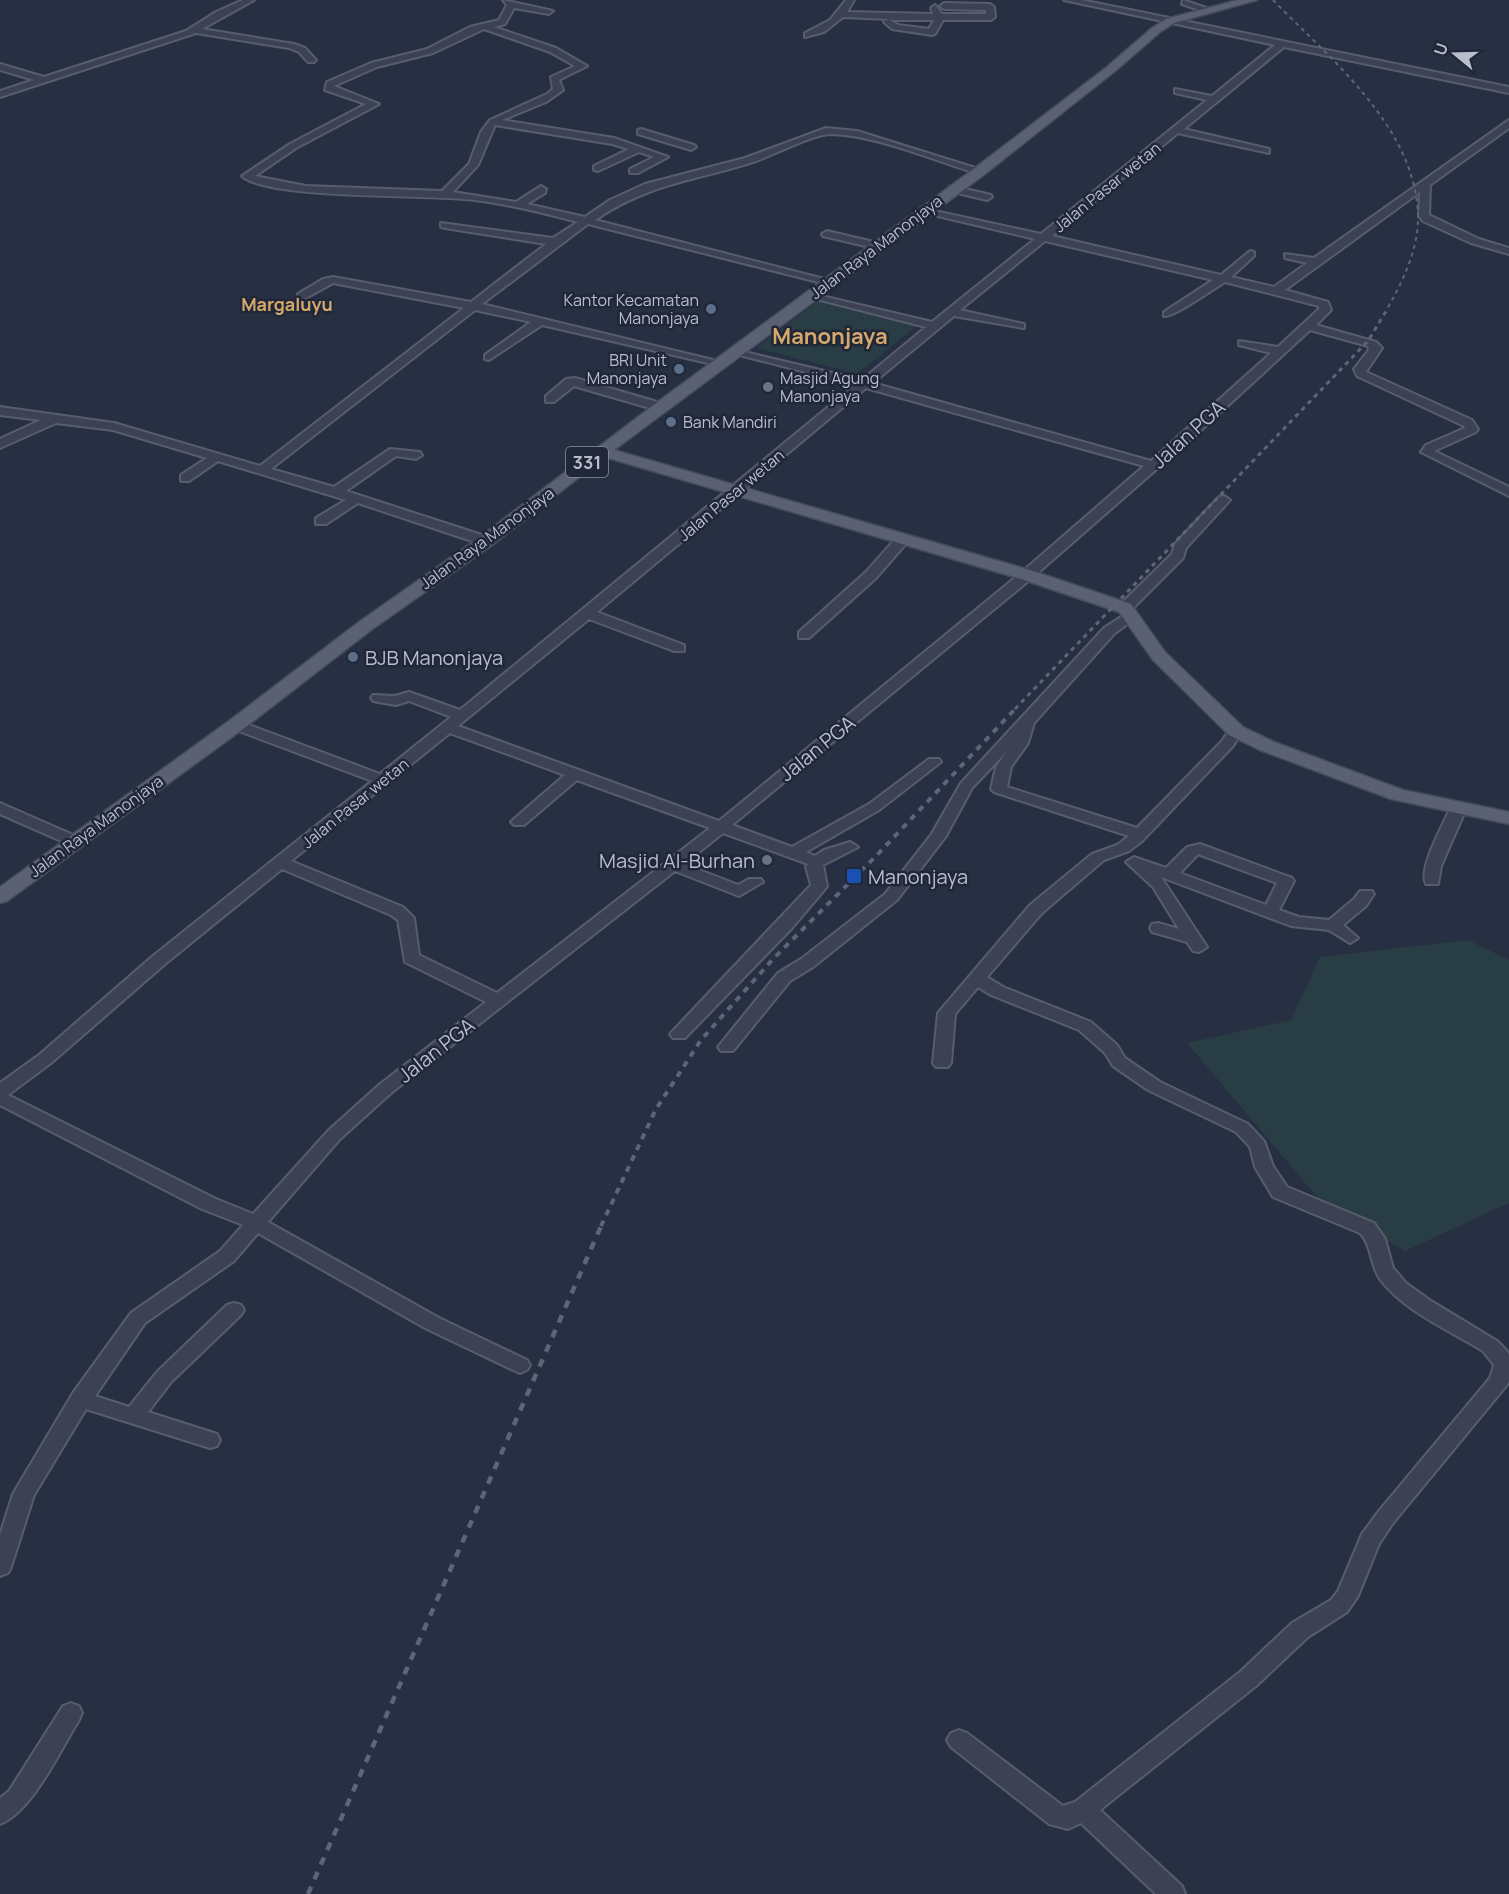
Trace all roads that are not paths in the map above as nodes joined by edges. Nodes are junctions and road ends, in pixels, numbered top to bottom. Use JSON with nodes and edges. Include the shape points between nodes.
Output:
{"nodes":[{"id":1,"x":250,"y":0,"type":"edge"},
{"id":2,"x":1068,"y":0,"type":"edge"},
{"id":3,"x":1251,"y":0,"type":"edge"},
{"id":4,"x":853,"y":2,"type":"edge"},
{"id":5,"x":1127,"y":2,"type":"dead end"},
{"id":6,"x":1185,"y":2,"type":"dead end"},
{"id":7,"x":509,"y":3,"type":"edge"},
{"id":8,"x":941,"y":4,"type":"edge"},
{"id":9,"x":894,"y":6,"type":"dead end"},
{"id":10,"x":922,"y":6,"type":"dead end"},
{"id":11,"x":955,"y":6,"type":"junction"},
{"id":12,"x":1115,"y":10,"type":"junction"},
{"id":13,"x":1208,"y":10,"type":"junction"},
{"id":14,"x":549,"y":11,"type":"dead end"},
{"id":15,"x":842,"y":14,"type":"junction"},
{"id":16,"x":892,"y":17,"type":"junction"},
{"id":17,"x":958,"y":17,"type":"junction"},
{"id":18,"x":939,"y":18,"type":"junction"},
{"id":19,"x":1170,"y":21,"type":"junction"},
{"id":20,"x":487,"y":27,"type":"junction"},
{"id":21,"x":195,"y":30,"type":"junction"},
{"id":22,"x":811,"y":34,"type":"dead end"},
{"id":23,"x":1282,"y":44,"type":"junction"},
{"id":24,"x":311,"y":60,"type":"dead end"},
{"id":25,"x":0,"y":67,"type":"edge"},
{"id":26,"x":44,"y":80,"type":"junction"},
{"id":27,"x":1509,"y":90,"type":"edge"},
{"id":28,"x":1178,"y":91,"type":"dead end"},
{"id":29,"x":0,"y":94,"type":"edge"},
{"id":30,"x":1214,"y":99,"type":"junction"},
{"id":31,"x":493,"y":122,"type":"junction"},
{"id":32,"x":1509,"y":123,"type":"edge"},
{"id":33,"x":1177,"y":130,"type":"junction"},
{"id":34,"x":641,"y":132,"type":"dead end"},
{"id":35,"x":704,"y":143,"type":"dead end"},
{"id":36,"x":691,"y":147,"type":"junction"},
{"id":37,"x":638,"y":149,"type":"junction"},
{"id":38,"x":1265,"y":151,"type":"dead end"},
{"id":39,"x":663,"y":157,"type":"junction"},
{"id":40,"x":598,"y":168,"type":"dead end"},
{"id":41,"x":634,"y":171,"type":"dead end"},
{"id":42,"x":980,"y":171,"type":"junction"},
{"id":43,"x":688,"y":175,"type":"junction"},
{"id":44,"x":1425,"y":183,"type":"junction"},
{"id":45,"x":540,"y":189,"type":"dead end"},
{"id":46,"x":953,"y":189,"type":"junction"},
{"id":47,"x":445,"y":195,"type":"junction"},
{"id":48,"x":987,"y":196,"type":"dead end"},
{"id":49,"x":519,"y":205,"type":"junction"},
{"id":50,"x":926,"y":210,"type":"junction"},
{"id":51,"x":584,"y":221,"type":"junction"},
{"id":52,"x":446,"y":225,"type":"dead end"},
{"id":53,"x":827,"y":234,"type":"dead end"},
{"id":54,"x":1044,"y":237,"type":"junction"},
{"id":55,"x":555,"y":242,"type":"junction"},
{"id":56,"x":878,"y":246,"type":"junction"},
{"id":57,"x":1509,"y":251,"type":"edge"},
{"id":58,"x":1250,"y":255,"type":"dead end"},
{"id":59,"x":1289,"y":256,"type":"dead end"},
{"id":60,"x":1316,"y":262,"type":"junction"},
{"id":61,"x":1223,"y":279,"type":"junction"},
{"id":62,"x":830,"y":282,"type":"junction"},
{"id":63,"x":1276,"y":291,"type":"junction"},
{"id":64,"x":813,"y":295,"type":"junction"},
{"id":65,"x":302,"y":296,"type":"dead end"},
{"id":66,"x":472,"y":305,"type":"junction"},
{"id":67,"x":953,"y":312,"type":"junction"},
{"id":68,"x":1168,"y":314,"type":"dead end"},
{"id":69,"x":539,"y":322,"type":"junction"},
{"id":70,"x":934,"y":326,"type":"junction"},
{"id":71,"x":1020,"y":326,"type":"dead end"},
{"id":72,"x":1308,"y":326,"type":"junction"},
{"id":73,"x":1243,"y":343,"type":"dead end"},
{"id":74,"x":736,"y":351,"type":"junction"},
{"id":75,"x":1279,"y":351,"type":"junction"},
{"id":76,"x":489,"y":357,"type":"dead end"},
{"id":77,"x":717,"y":364,"type":"junction"},
{"id":78,"x":864,"y":384,"type":"junction"},
{"id":79,"x":550,"y":399,"type":"dead end"},
{"id":80,"x":660,"y":407,"type":"junction"},
{"id":81,"x":0,"y":411,"type":"edge"},
{"id":82,"x":54,"y":419,"type":"junction"},
{"id":83,"x":0,"y":444,"type":"edge"},
{"id":84,"x":602,"y":451,"type":"junction"},
{"id":85,"x":416,"y":455,"type":"dead end"},
{"id":86,"x":218,"y":456,"type":"junction"},
{"id":87,"x":1153,"y":465,"type":"junction"},
{"id":88,"x":262,"y":470,"type":"junction"},
{"id":89,"x":185,"y":478,"type":"dead end"},
{"id":90,"x":736,"y":490,"type":"junction"},
{"id":91,"x":336,"y":492,"type":"junction"},
{"id":92,"x":1509,"y":492,"type":"edge"},
{"id":93,"x":356,"y":499,"type":"junction"},
{"id":94,"x":1224,"y":500,"type":"dead end"},
{"id":95,"x":321,"y":521,"type":"dead end"},
{"id":96,"x":903,"y":539,"type":"junction"},
{"id":97,"x":486,"y":541,"type":"junction"},
{"id":98,"x":1027,"y":576,"type":"junction"},
{"id":99,"x":1127,"y":612,"type":"junction"},
{"id":100,"x":588,"y":614,"type":"junction"},
{"id":101,"x":804,"y":635,"type":"dead end"},
{"id":102,"x":679,"y":648,"type":"dead end"},
{"id":103,"x":378,"y":698,"type":"dead end"},
{"id":104,"x":462,"y":716,"type":"junction"},
{"id":105,"x":1029,"y":720,"type":"junction"},
{"id":106,"x":236,"y":725,"type":"junction"},
{"id":107,"x":447,"y":727,"type":"junction"},
{"id":108,"x":1236,"y":731,"type":"junction"},
{"id":109,"x":934,"y":762,"type":"dead end"},
{"id":110,"x":576,"y":773,"type":"junction"},
{"id":111,"x":383,"y":780,"type":"junction"},
{"id":112,"x":0,"y":808,"type":"edge"},
{"id":113,"x":1458,"y":809,"type":"junction"},
{"id":114,"x":1509,"y":818,"type":"edge"},
{"id":115,"x":519,"y":822,"type":"dead end"},
{"id":116,"x":721,"y":826,"type":"junction"},
{"id":117,"x":1140,"y":834,"type":"junction"},
{"id":118,"x":74,"y":841,"type":"junction"},
{"id":119,"x":850,"y":847,"type":"dead end"},
{"id":120,"x":1123,"y":849,"type":"junction"},
{"id":121,"x":793,"y":853,"type":"junction"},
{"id":122,"x":282,"y":862,"type":"junction"},
{"id":123,"x":817,"y":862,"type":"junction"},
{"id":124,"x":1134,"y":862,"type":"junction"},
{"id":125,"x":671,"y":864,"type":"junction"},
{"id":126,"x":1171,"y":873,"type":"junction"},
{"id":127,"x":1432,"y":881,"type":"dead end"},
{"id":128,"x":755,"y":882,"type":"dead end"},
{"id":129,"x":1366,"y":894,"type":"dead end"},
{"id":130,"x":0,"y":897,"type":"edge"},
{"id":131,"x":1271,"y":910,"type":"junction"},
{"id":132,"x":1333,"y":925,"type":"junction"},
{"id":133,"x":1158,"y":928,"type":"dead end"},
{"id":134,"x":1350,"y":938,"type":"dead end"},
{"id":135,"x":977,"y":979,"type":"junction"},
{"id":136,"x":499,"y":1001,"type":"junction"},
{"id":137,"x":679,"y":1034,"type":"dead end"},
{"id":138,"x":727,"y":1047,"type":"dead end"},
{"id":139,"x":942,"y":1063,"type":"dead end"},
{"id":140,"x":0,"y":1092,"type":"edge"},
{"id":141,"x":0,"y":1098,"type":"edge"},
{"id":142,"x":259,"y":1220,"type":"junction"},
{"id":143,"x":234,"y":1310,"type":"dead end"},
{"id":144,"x":520,"y":1365,"type":"dead end"},
{"id":145,"x":80,"y":1400,"type":"junction"},
{"id":146,"x":134,"y":1415,"type":"junction"},
{"id":147,"x":210,"y":1440,"type":"dead end"},
{"id":148,"x":0,"y":1567,"type":"edge"},
{"id":149,"x":71,"y":1713,"type":"dead end"},
{"id":150,"x":959,"y":1740,"type":"dead end"},
{"id":151,"x":1083,"y":1810,"type":"junction"},
{"id":152,"x":0,"y":1813,"type":"edge"},
{"id":153,"x":1173,"y":1894,"type":"edge"}],
"edges":[{"from":1,"to":21,"type":"street"},
{"from":2,"to":12,"type":"street"},
{"from":3,"to":13,"type":"main road"},
{"from":4,"to":15,"type":"street"},
{"from":5,"to":12,"type":"street"},
{"from":6,"to":13,"type":"street"},
{"from":7,"to":14,"type":"street"},
{"from":7,"to":20,"type":"street","via":[[502,21]]},
{"from":8,"to":10,"type":"street"},
{"from":8,"to":11,"type":"street"},
{"from":8,"to":18,"type":"street"},
{"from":9,"to":16,"type":"street"},
{"from":11,"to":17,"type":"street"},
{"from":11,"to":17,"type":"street","via":[[992,10],[991,16]]},
{"from":12,"to":19,"type":"street"},
{"from":13,"to":19,"type":"main road"},
{"from":15,"to":16,"type":"street"},
{"from":15,"to":22,"type":"street","via":[[831,23],[844,25]]},
{"from":16,"to":18,"type":"street"},
{"from":16,"to":18,"type":"street","via":[[887,20],[890,25],[929,32],[934,31]]},
{"from":17,"to":18,"type":"street"},
{"from":19,"to":23,"type":"street"},
{"from":19,"to":42,"type":"main road","name":"Jalan Raya Manonjaya","number":"331"},
{"from":20,"to":31,"type":"street","via":[[553,50],[582,66],[554,79],[558,90],[552,96]]},
{"from":20,"to":47,"type":"street","via":[[474,29],[430,51],[374,65],[330,84],[328,88],[374,104],[300,142],[248,176],[261,182],[306,189]]},
{"from":21,"to":24,"type":"street","via":[[291,46],[302,50]]},
{"from":21,"to":26,"type":"street"},
{"from":23,"to":27,"type":"street"},
{"from":23,"to":30,"type":"street","name":"Jalan Pasar wetan"},
{"from":25,"to":26,"type":"street"},
{"from":26,"to":29,"type":"street"},
{"from":28,"to":30,"type":"street"},
{"from":30,"to":33,"type":"street","name":"Jalan Pasar wetan"},
{"from":31,"to":37,"type":"street","via":[[614,141]]},
{"from":31,"to":47,"type":"street","via":[[481,136],[476,160]]},
{"from":32,"to":44,"type":"street"},
{"from":33,"to":38,"type":"street"},
{"from":33,"to":54,"type":"street","name":"Jalan Pasar wetan"},
{"from":34,"to":36,"type":"street"},
{"from":35,"to":36,"type":"street"},
{"from":36,"to":39,"type":"street"},
{"from":37,"to":39,"type":"street"},
{"from":37,"to":40,"type":"street"},
{"from":39,"to":41,"type":"street"},
{"from":39,"to":43,"type":"street"},
{"from":42,"to":43,"type":"street","via":[[837,130],[749,160]]},
{"from":42,"to":46,"type":"main road","name":"Jalan Raya Manonjaya","number":"331"},
{"from":43,"to":51,"type":"street","via":[[631,193]]},
{"from":44,"to":57,"type":"street","via":[[1427,219],[1475,241]]},
{"from":44,"to":60,"type":"street"},
{"from":45,"to":49,"type":"street"},
{"from":46,"to":48,"type":"street"},
{"from":46,"to":50,"type":"main road","name":"Jalan Raya Manonjaya","number":"331"},
{"from":47,"to":49,"type":"street"},
{"from":49,"to":51,"type":"street"},
{"from":50,"to":54,"type":"street"},
{"from":50,"to":56,"type":"main road","name":"Jalan Raya Manonjaya","number":"331"},
{"from":51,"to":55,"type":"street"},
{"from":51,"to":62,"type":"street"},
{"from":52,"to":55,"type":"street"},
{"from":53,"to":56,"type":"street"},
{"from":54,"to":61,"type":"street"},
{"from":54,"to":67,"type":"street","name":"Jalan Pasar wetan"},
{"from":55,"to":66,"type":"street"},
{"from":56,"to":62,"type":"main road","name":"Jalan Raya Manonjaya","number":"331"},
{"from":58,"to":61,"type":"street"},
{"from":59,"to":60,"type":"street"},
{"from":60,"to":63,"type":"street"},
{"from":61,"to":63,"type":"street"},
{"from":61,"to":68,"type":"street"},
{"from":62,"to":64,"type":"main road","name":"Jalan Raya Manonjaya","number":"331"},
{"from":63,"to":72,"type":"street","name":"Jalan PGA","via":[[1324,304],[1325,309]]},
{"from":64,"to":70,"type":"street"},
{"from":64,"to":74,"type":"main road","name":"Jalan Raya Manonjaya","number":"331"},
{"from":65,"to":66,"type":"street","via":[[331,280]]},
{"from":66,"to":69,"type":"street"},
{"from":66,"to":88,"type":"street"},
{"from":67,"to":70,"type":"street","name":"Jalan Pasar wetan"},
{"from":67,"to":71,"type":"street"},
{"from":69,"to":76,"type":"street"},
{"from":69,"to":77,"type":"street"},
{"from":70,"to":78,"type":"street","name":"Jalan Pasar wetan"},
{"from":72,"to":75,"type":"street","name":"Jalan PGA"},
{"from":72,"to":92,"type":"street","via":[[1372,344],[1376,348],[1359,369],[1361,374],[1468,423],[1472,429],[1428,452]]},
{"from":73,"to":75,"type":"street"},
{"from":74,"to":77,"type":"main road","name":"Jalan Raya Manonjaya","number":"331"},
{"from":74,"to":78,"type":"street"},
{"from":75,"to":87,"type":"street","name":"Jalan PGA"},
{"from":77,"to":80,"type":"main road","name":"Jalan Raya Manonjaya","number":"331"},
{"from":78,"to":87,"type":"street"},
{"from":78,"to":90,"type":"street","name":"Jalan Pasar wetan"},
{"from":79,"to":80,"type":"street","via":[[574,382]]},
{"from":80,"to":84,"type":"main road","name":"Jalan Raya Manonjaya","number":"331"},
{"from":81,"to":82,"type":"street"},
{"from":82,"to":83,"type":"street"},
{"from":82,"to":86,"type":"street","via":[[114,427]]},
{"from":84,"to":90,"type":"main road"},
{"from":84,"to":97,"type":"main road","name":"Jalan Raya Manonjaya","number":"331"},
{"from":85,"to":91,"type":"street","via":[[394,452]]},
{"from":86,"to":88,"type":"street"},
{"from":86,"to":89,"type":"street"},
{"from":87,"to":98,"type":"street","name":"Jalan PGA"},
{"from":88,"to":91,"type":"street"},
{"from":90,"to":96,"type":"main road"},
{"from":90,"to":100,"type":"street","name":"Jalan Pasar wetan"},
{"from":91,"to":93,"type":"street"},
{"from":93,"to":95,"type":"street"},
{"from":93,"to":97,"type":"street"},
{"from":94,"to":99,"type":"street"},
{"from":96,"to":98,"type":"main road"},
{"from":96,"to":101,"type":"street"},
{"from":97,"to":106,"type":"main road","name":"Jalan Raya Manonjaya","number":"331","via":[[365,626]]},
{"from":98,"to":99,"type":"main road"},
{"from":98,"to":116,"type":"street","name":"Jalan PGA"},
{"from":99,"to":105,"type":"street"},
{"from":99,"to":108,"type":"main road","via":[[1166,664]]},
{"from":100,"to":102,"type":"street"},
{"from":100,"to":104,"type":"street","name":"Jalan Pasar wetan"},
{"from":103,"to":104,"type":"street","via":[[396,700],[409,696]]},
{"from":104,"to":107,"type":"street","name":"Jalan Pasar wetan"},
{"from":105,"to":117,"type":"street","via":[[1021,743],[1004,767],[999,789]]},
{"from":105,"to":138,"type":"street","via":[[966,786],[938,836],[891,897],[784,977]]},
{"from":106,"to":111,"type":"street"},
{"from":106,"to":118,"type":"main road","name":"Jalan Raya Manonjaya","number":"331"},
{"from":107,"to":110,"type":"street"},
{"from":107,"to":111,"type":"street","name":"Jalan Pasar wetan"},
{"from":108,"to":113,"type":"main road","via":[[1398,795]]},
{"from":108,"to":117,"type":"street"},
{"from":109,"to":121,"type":"street","via":[[874,807]]},
{"from":110,"to":115,"type":"street"},
{"from":110,"to":116,"type":"street"},
{"from":111,"to":122,"type":"street","name":"Jalan Pasar wetan"},
{"from":112,"to":118,"type":"street"},
{"from":113,"to":114,"type":"main road"},
{"from":113,"to":127,"type":"street","via":[[1433,866]]},
{"from":116,"to":121,"type":"street"},
{"from":116,"to":125,"type":"street","name":"Jalan PGA"},
{"from":117,"to":120,"type":"street"},
{"from":118,"to":130,"type":"main road","name":"Jalan Raya Manonjaya","number":"331"},
{"from":119,"to":123,"type":"street"},
{"from":120,"to":124,"type":"street"},
{"from":120,"to":135,"type":"street","via":[[1098,857],[1056,890]]},
{"from":121,"to":123,"type":"street"},
{"from":122,"to":136,"type":"street","via":[[397,911],[406,918],[411,958]]},
{"from":122,"to":140,"type":"street","name":"Jalan Pasar wetan"},
{"from":123,"to":137,"type":"street","via":[[814,867],[819,886],[815,891]]},
{"from":124,"to":126,"type":"street"},
{"from":124,"to":133,"type":"street","via":[[1159,884],[1196,943]]},
{"from":125,"to":128,"type":"street","via":[[739,891]]},
{"from":125,"to":136,"type":"street","name":"Jalan PGA"},
{"from":126,"to":131,"type":"street"},
{"from":126,"to":131,"type":"street","via":[[1195,849],[1211,853],[1287,882]]},
{"from":129,"to":132,"type":"street","via":[[1361,903]]},
{"from":131,"to":132,"type":"street","via":[[1297,921]]},
{"from":132,"to":134,"type":"street"},
{"from":135,"to":139,"type":"street","via":[[945,1017]]},
{"from":135,"to":151,"type":"street","via":[[997,991],[1085,1026],[1111,1049],[1119,1062],[1154,1086],[1242,1128],[1258,1145],[1264,1167],[1280,1192],[1367,1227],[1376,1236],[1381,1265],[1389,1278],[1416,1300],[1495,1350],[1504,1365],[1499,1381],[1370,1540],[1339,1606],[1299,1630],[1248,1679]]},
{"from":136,"to":142,"type":"street","name":"Jalan PGA","via":[[385,1089],[334,1135]]},
{"from":141,"to":142,"type":"street","via":[[209,1204]]},
{"from":142,"to":144,"type":"street","via":[[432,1323]]},
{"from":142,"to":145,"type":"street","name":"Jalan PGA","via":[[227,1256],[138,1318]]},
{"from":143,"to":146,"type":"street","via":[[164,1377]]},
{"from":145,"to":146,"type":"street"},
{"from":145,"to":148,"type":"street","name":"Jalan PGA","via":[[24,1494]]},
{"from":146,"to":147,"type":"street"},
{"from":149,"to":152,"type":"street","via":[[18,1798]]},
{"from":150,"to":151,"type":"street","via":[[1058,1816],[1068,1818]]},
{"from":151,"to":153,"type":"street"}]}
